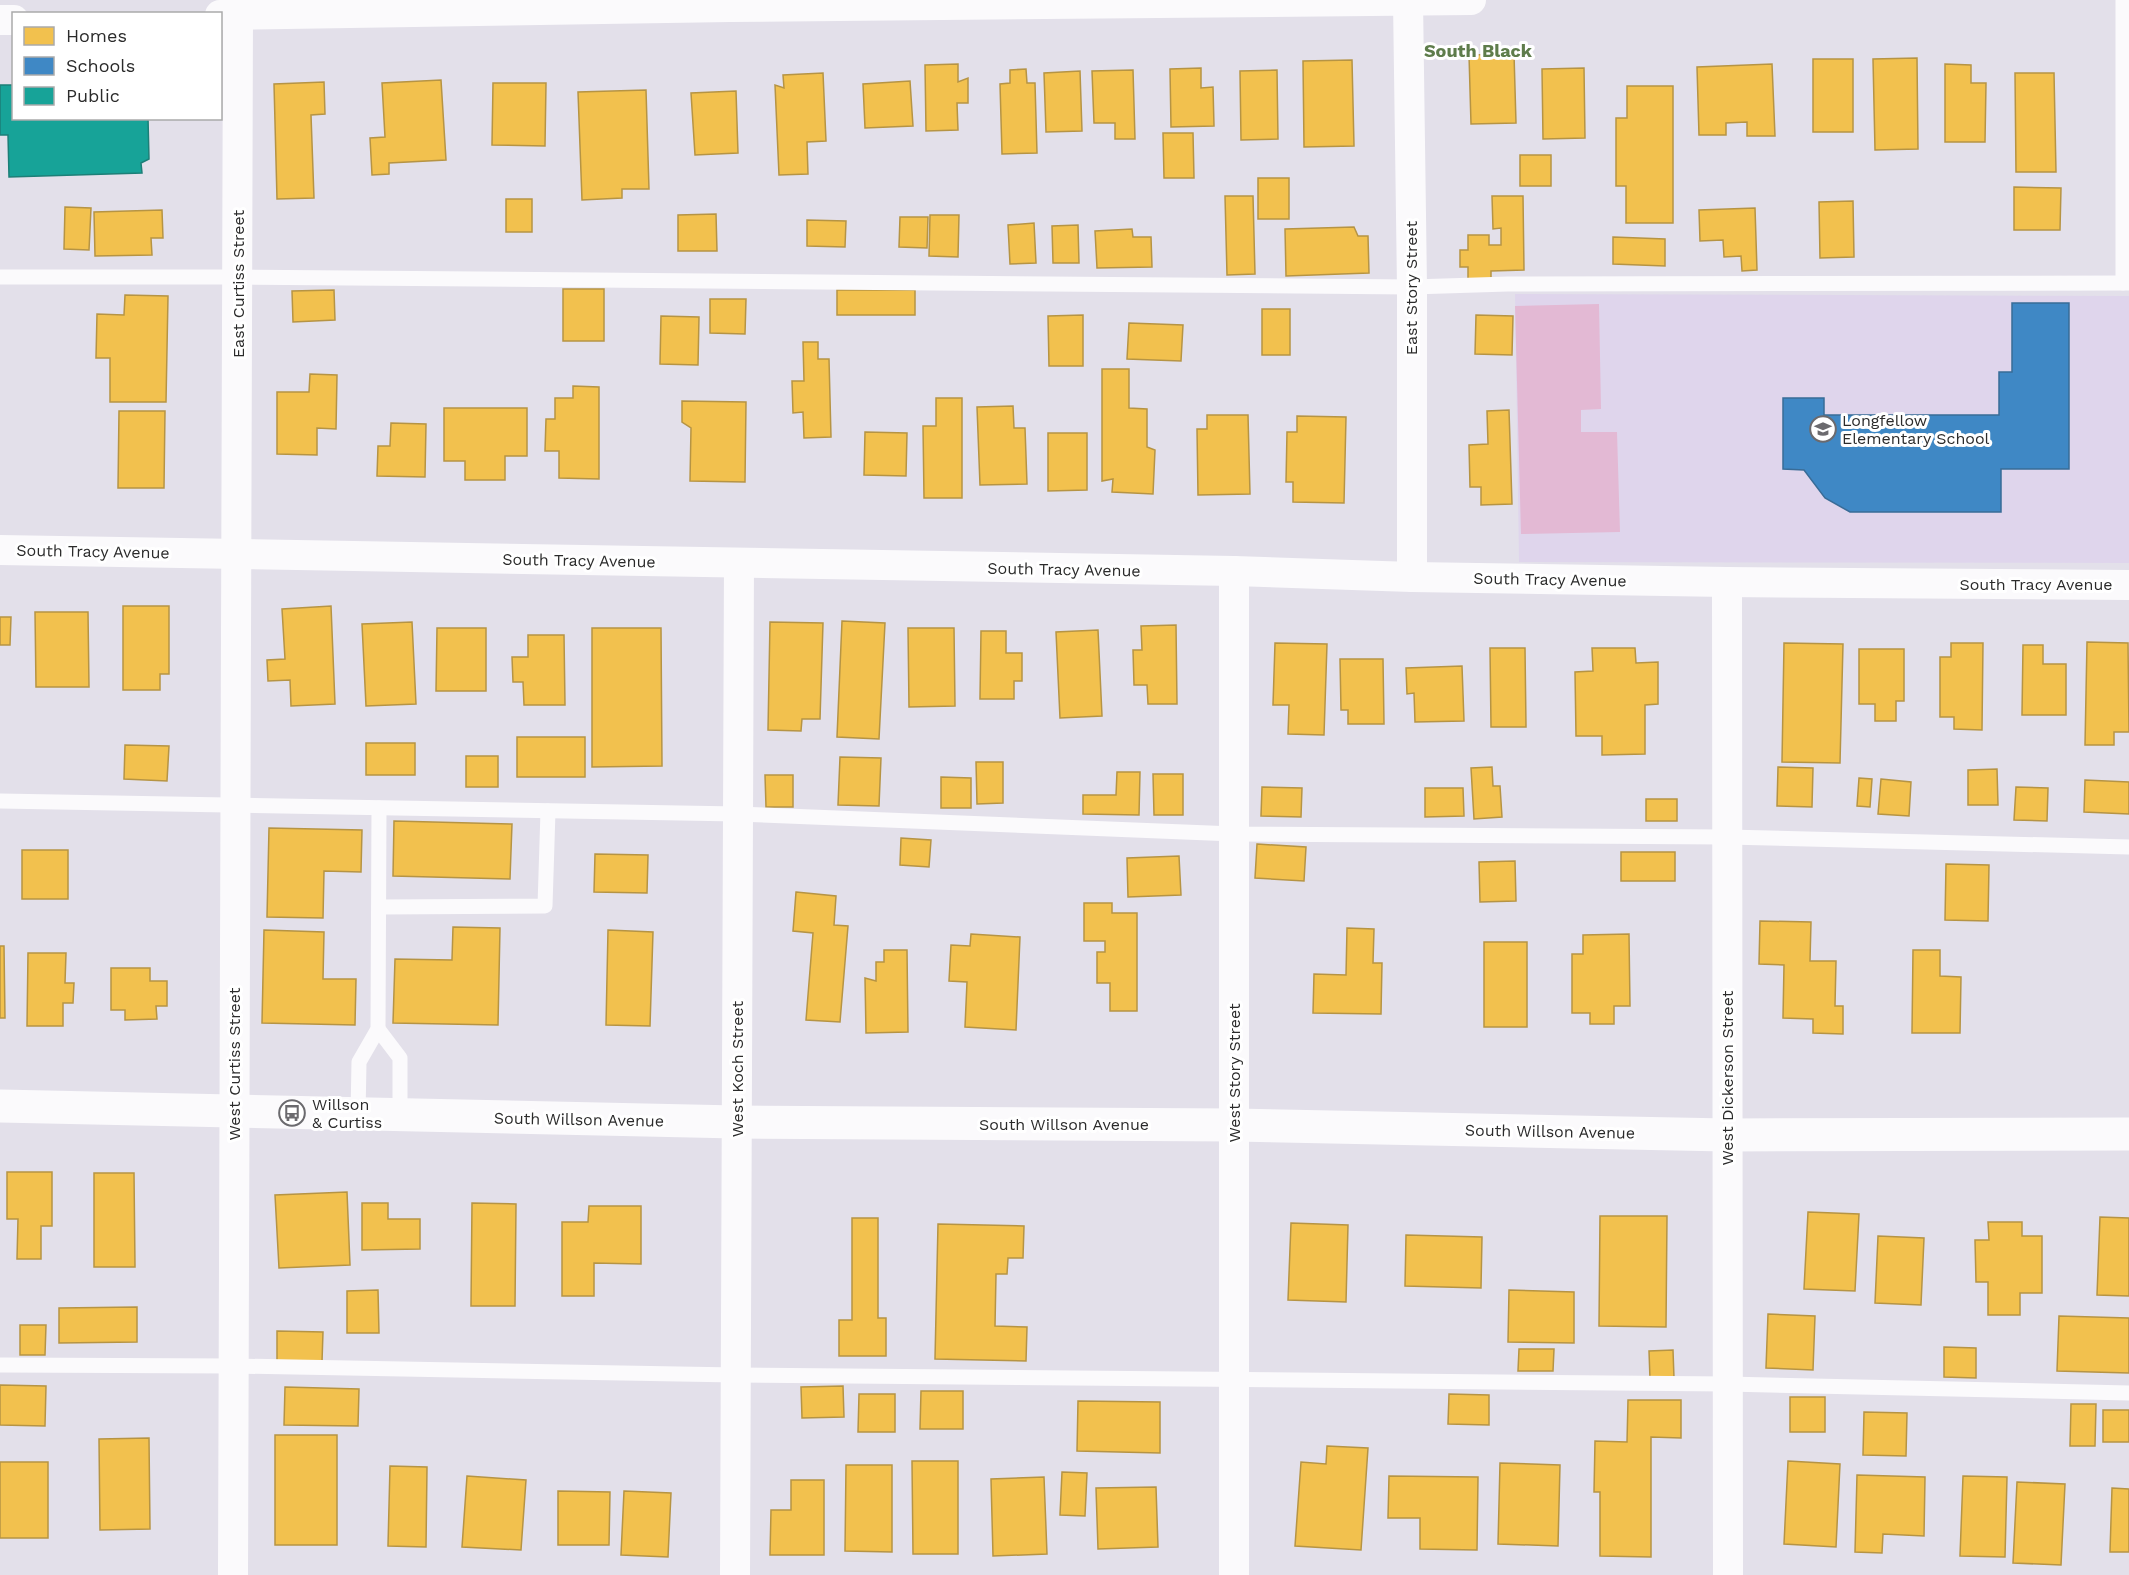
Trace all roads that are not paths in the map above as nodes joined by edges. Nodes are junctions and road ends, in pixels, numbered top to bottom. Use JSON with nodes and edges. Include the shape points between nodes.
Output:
{"nodes":[{"id":1,"x":1408,"y":0,"type":"edge"},
{"id":2,"x":1471,"y":0,"type":"edge"},
{"id":3,"x":2122,"y":0,"type":"edge"},
{"id":4,"x":229,"y":15,"type":"edge"},
{"id":5,"x":0,"y":277,"type":"edge"},
{"id":6,"x":238,"y":277,"type":"junction"},
{"id":7,"x":2126,"y":283,"type":"edge"},
{"id":8,"x":1412,"y":286,"type":"junction"},
{"id":9,"x":0,"y":550,"type":"edge"},
{"id":10,"x":236,"y":553,"type":"junction"},
{"id":11,"x":739,"y":563,"type":"junction"},
{"id":12,"x":1234,"y":572,"type":"junction"},
{"id":13,"x":1412,"y":577,"type":"junction"},
{"id":14,"x":1727,"y":582,"type":"junction"},
{"id":15,"x":2129,"y":585,"type":"edge"},
{"id":16,"x":0,"y":801,"type":"edge"},
{"id":17,"x":235,"y":806,"type":"junction"},
{"id":18,"x":379,"y":808,"type":"junction"},
{"id":19,"x":548,"y":811,"type":"junction"},
{"id":20,"x":738,"y":814,"type":"junction"},
{"id":21,"x":1234,"y":834,"type":"junction"},
{"id":22,"x":1727,"y":837,"type":"junction"},
{"id":23,"x":2129,"y":847,"type":"edge"},
{"id":24,"x":379,"y":907,"type":"junction"},
{"id":25,"x":378,"y":1029,"type":"junction"},
{"id":26,"x":0,"y":1106,"type":"edge"},
{"id":27,"x":234,"y":1112,"type":"junction"},
{"id":28,"x":358,"y":1114,"type":"junction"},
{"id":29,"x":400,"y":1115,"type":"junction"},
{"id":30,"x":737,"y":1122,"type":"junction"},
{"id":31,"x":1234,"y":1125,"type":"junction"},
{"id":32,"x":1727,"y":1134,"type":"junction"},
{"id":33,"x":2129,"y":1134,"type":"edge"},
{"id":34,"x":0,"y":1365,"type":"edge"},
{"id":35,"x":234,"y":1366,"type":"junction"},
{"id":36,"x":736,"y":1375,"type":"junction"},
{"id":37,"x":1234,"y":1378,"type":"junction"},
{"id":38,"x":1727,"y":1384,"type":"junction"},
{"id":39,"x":2129,"y":1393,"type":"edge"},
{"id":40,"x":233,"y":1575,"type":"edge"},
{"id":41,"x":735,"y":1575,"type":"edge"},
{"id":42,"x":1234,"y":1575,"type":"edge"},
{"id":43,"x":1728,"y":1575,"type":"edge"}],
"edges":[{"from":1,"to":2,"type":"street"},
{"from":1,"to":4,"type":"street"},
{"from":1,"to":8,"type":"street","name":"East Story Street"},
{"from":3,"to":7,"type":"lane"},
{"from":4,"to":6,"type":"street","name":"East Curtiss Street"},
{"from":5,"to":6,"type":"lane"},
{"from":6,"to":8,"type":"lane"},
{"from":6,"to":10,"type":"street","name":"East Curtiss Street"},
{"from":7,"to":8,"type":"lane"},
{"from":8,"to":13,"type":"street","name":"East Story Street"},
{"from":9,"to":10,"type":"street","name":"South Tracy Avenue"},
{"from":10,"to":11,"type":"street","name":"South Tracy Avenue"},
{"from":10,"to":17,"type":"street","name":"West Curtiss Street"},
{"from":11,"to":12,"type":"street","name":"South Tracy Avenue"},
{"from":11,"to":20,"type":"street","name":"West Koch Street"},
{"from":12,"to":13,"type":"street","name":"South Tracy Avenue"},
{"from":12,"to":21,"type":"street","name":"West Story Street"},
{"from":13,"to":14,"type":"street","name":"South Tracy Avenue"},
{"from":14,"to":15,"type":"street","name":"South Tracy Avenue"},
{"from":14,"to":22,"type":"street","name":"West Dickerson Street"},
{"from":16,"to":17,"type":"lane"},
{"from":17,"to":18,"type":"lane"},
{"from":17,"to":27,"type":"street","name":"West Curtiss Street"},
{"from":18,"to":19,"type":"lane"},
{"from":18,"to":24,"type":"lane"},
{"from":19,"to":20,"type":"lane"},
{"from":19,"to":24,"type":"lane","via":[[545,906]]},
{"from":20,"to":21,"type":"lane"},
{"from":20,"to":30,"type":"street","name":"West Koch Street"},
{"from":21,"to":22,"type":"lane"},
{"from":21,"to":31,"type":"street","name":"West Story Street"},
{"from":22,"to":23,"type":"lane"},
{"from":22,"to":32,"type":"street","name":"West Dickerson Street"},
{"from":24,"to":25,"type":"lane"},
{"from":25,"to":28,"type":"lane","via":[[359,1062]]},
{"from":25,"to":29,"type":"lane","via":[[400,1058]]},
{"from":26,"to":27,"type":"main road","name":"South Willson Avenue"},
{"from":27,"to":28,"type":"main road","name":"South Willson Avenue"},
{"from":27,"to":35,"type":"street","name":"West Curtiss Street"},
{"from":28,"to":29,"type":"main road","name":"South Willson Avenue"},
{"from":29,"to":30,"type":"main road","name":"South Willson Avenue"},
{"from":30,"to":31,"type":"main road","name":"South Willson Avenue"},
{"from":30,"to":36,"type":"street","name":"West Koch Street"},
{"from":31,"to":32,"type":"main road","name":"South Willson Avenue"},
{"from":31,"to":37,"type":"street","name":"West Story Street"},
{"from":32,"to":33,"type":"main road","name":"South Willson Avenue"},
{"from":32,"to":38,"type":"street","name":"West Dickerson Street"},
{"from":34,"to":35,"type":"lane"},
{"from":35,"to":36,"type":"lane"},
{"from":35,"to":40,"type":"street","name":"West Curtiss Street"},
{"from":36,"to":37,"type":"lane"},
{"from":36,"to":41,"type":"street","name":"West Koch Street"},
{"from":37,"to":38,"type":"lane"},
{"from":37,"to":42,"type":"street","name":"West Story Street"},
{"from":38,"to":39,"type":"lane"},
{"from":38,"to":43,"type":"street","name":"West Dickerson Street"}]}
